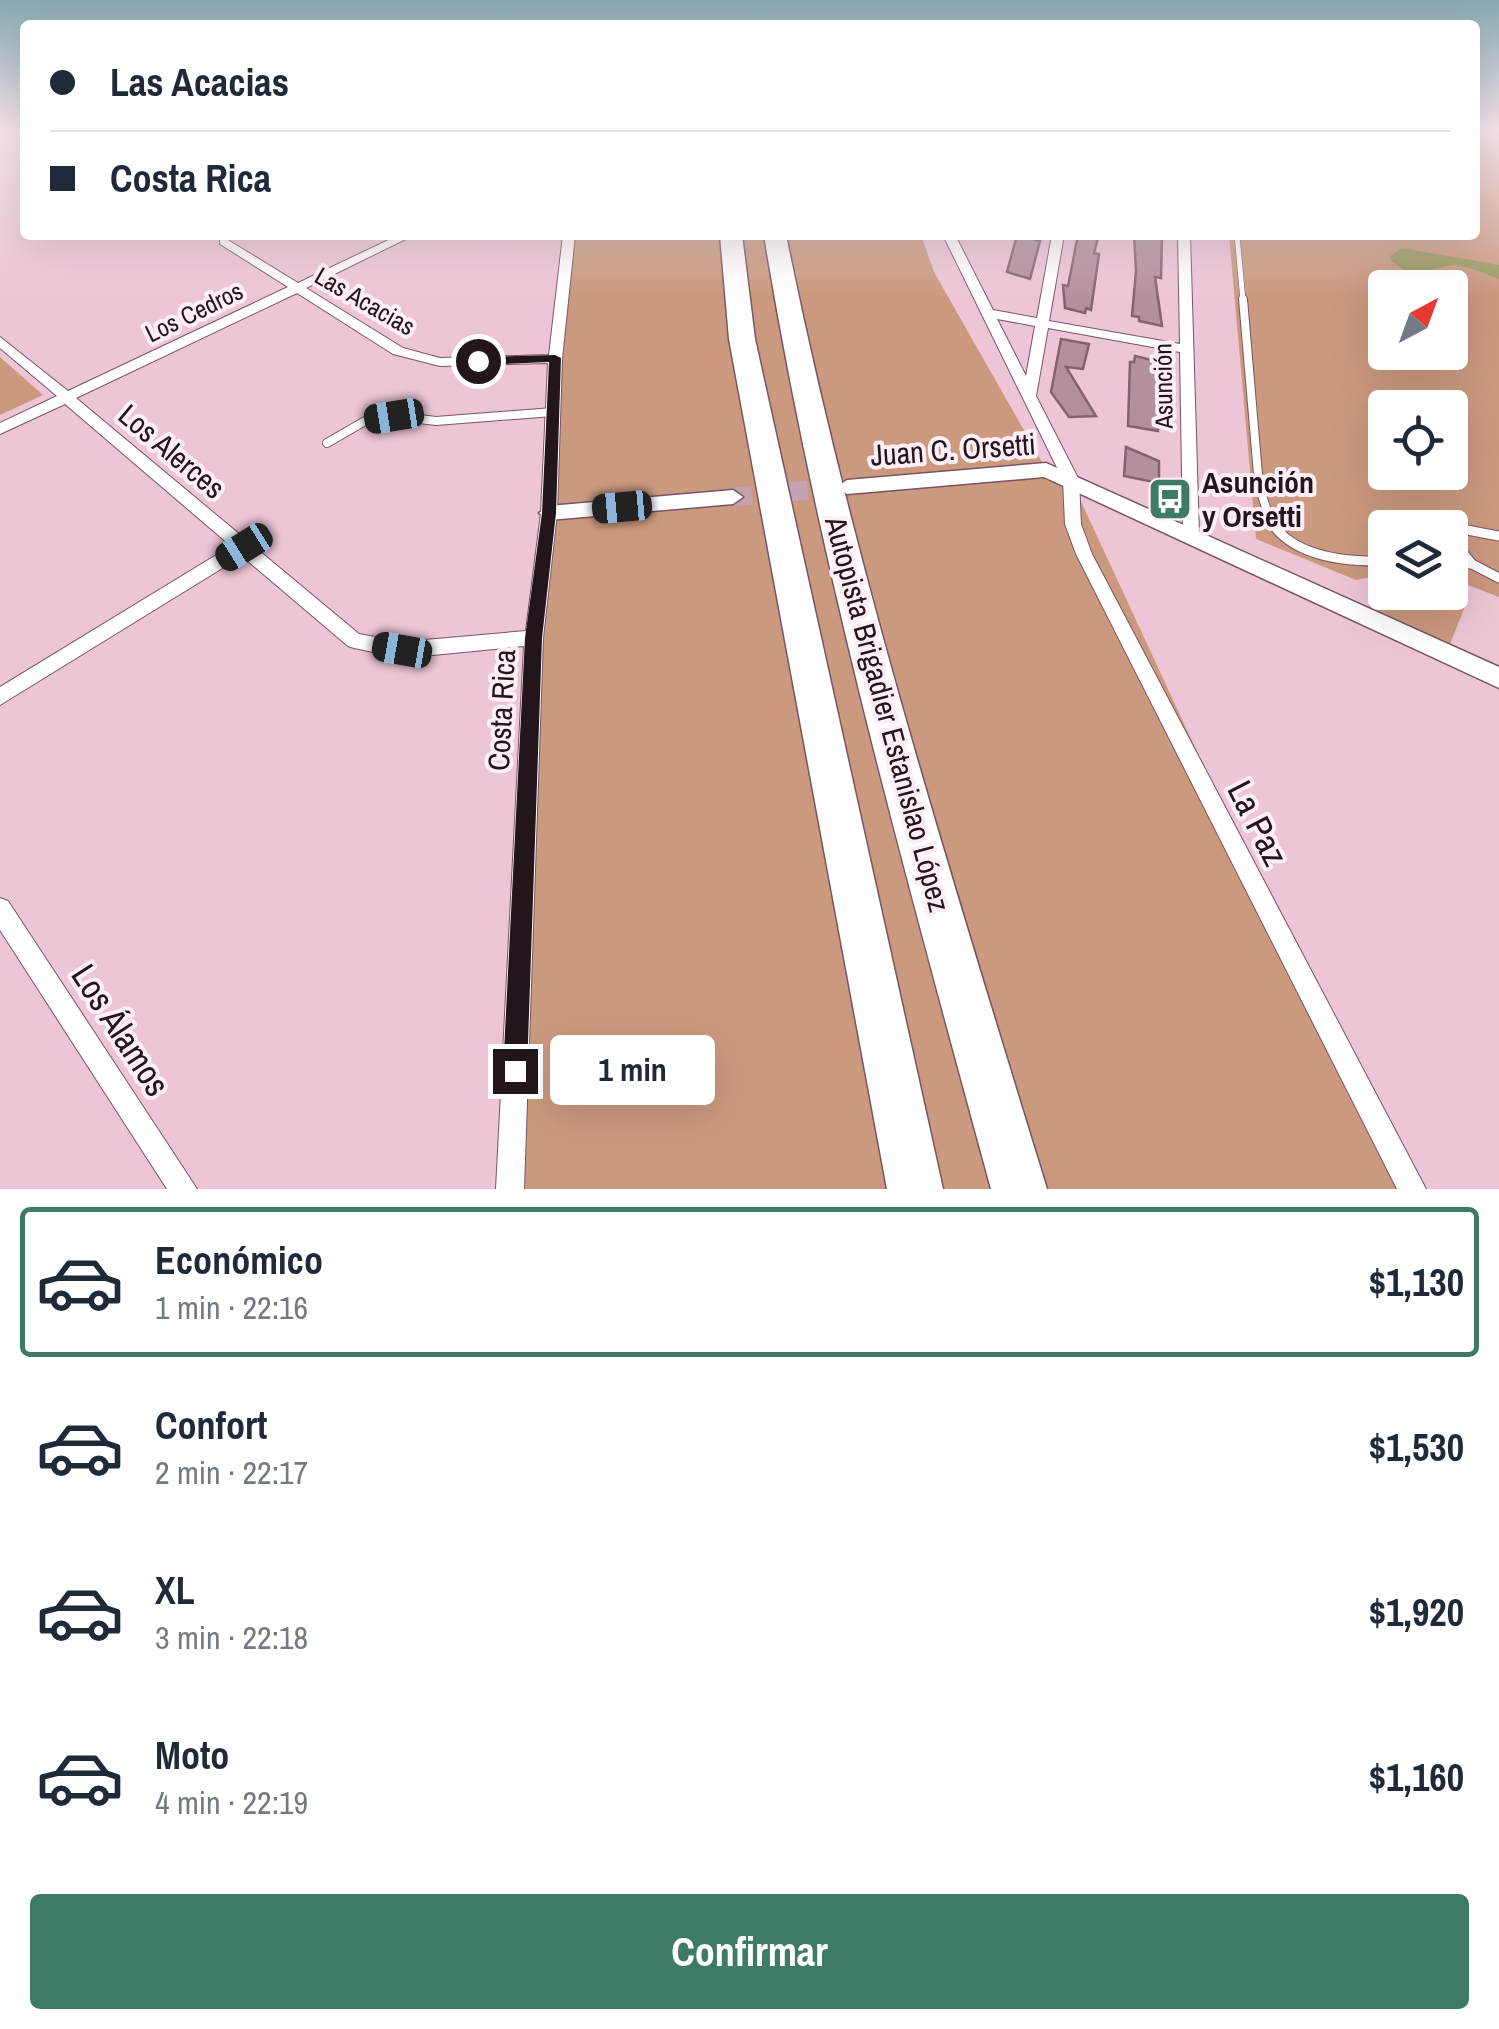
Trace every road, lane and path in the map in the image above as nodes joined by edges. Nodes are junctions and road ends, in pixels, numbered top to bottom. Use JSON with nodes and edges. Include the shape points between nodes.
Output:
{"nodes":[{"id":1,"x":397,"y":240,"type":"edge"},
{"id":2,"x":561,"y":240,"type":"edge"},
{"id":3,"x":732,"y":240,"type":"edge"},
{"id":4,"x":777,"y":240,"type":"edge"},
{"id":5,"x":952,"y":240,"type":"edge"},
{"id":6,"x":1057,"y":240,"type":"edge"},
{"id":7,"x":1184,"y":240,"type":"edge"},
{"id":8,"x":1237,"y":240,"type":"edge"},
{"id":9,"x":224,"y":242,"type":"dead end"},
{"id":10,"x":296,"y":287,"type":"junction"},
{"id":11,"x":986,"y":313,"type":"junction"},
{"id":12,"x":1043,"y":324,"type":"junction"},
{"id":13,"x":0,"y":341,"type":"edge"},
{"id":14,"x":1184,"y":349,"type":"junction"},
{"id":15,"x":555,"y":358,"type":"junction"},
{"id":16,"x":67,"y":398,"type":"junction"},
{"id":17,"x":1030,"y":398,"type":"junction"},
{"id":18,"x":553,"y":412,"type":"junction"},
{"id":19,"x":0,"y":430,"type":"edge"},
{"id":20,"x":327,"y":443,"type":"dead end"},
{"id":21,"x":1071,"y":480,"type":"junction"},
{"id":22,"x":847,"y":487,"type":"tunnel mouth"},
{"id":23,"x":733,"y":497,"type":"tunnel mouth"},
{"id":24,"x":549,"y":513,"type":"junction"},
{"id":25,"x":1191,"y":535,"type":"junction"},
{"id":26,"x":1499,"y":536,"type":"edge"},
{"id":27,"x":244,"y":547,"type":"junction"},
{"id":28,"x":1368,"y":562,"type":"edge"},
{"id":29,"x":1468,"y":564,"type":"edge"},
{"id":30,"x":1472,"y":564,"type":"junction"},
{"id":31,"x":1495,"y":575,"type":"edge"},
{"id":32,"x":534,"y":638,"type":"junction"},
{"id":33,"x":1499,"y":678,"type":"edge"},
{"id":34,"x":0,"y":697,"type":"edge"},
{"id":35,"x":0,"y":909,"type":"edge"},
{"id":36,"x":183,"y":1189,"type":"edge"},
{"id":37,"x":510,"y":1189,"type":"edge"},
{"id":38,"x":915,"y":1189,"type":"edge"},
{"id":39,"x":1019,"y":1189,"type":"edge"},
{"id":40,"x":1412,"y":1189,"type":"edge"}],
"edges":[{"from":1,"to":10,"type":"street","name":"Los Cedros"},
{"from":2,"to":15,"type":"street","name":"Costa Rica"},
{"from":3,"to":38,"type":"highway","name":"Autopista Brigadier Estanislao López","via":[[742,339]]},
{"from":4,"to":39,"type":"highway","name":"Autopista Brigadier Estanislao López","via":[[791,334],[874,680]]},
{"from":5,"to":11,"type":"street"},
{"from":6,"to":12,"type":"street"},
{"from":7,"to":14,"type":"street","name":"Asunción"},
{"from":8,"to":28,"type":"lane","via":[[1266,511],[1276,530],[1300,544]]},
{"from":9,"to":10,"type":"street","name":"Las Acacias"},
{"from":10,"to":15,"type":"street","name":"Las Acacias","via":[[398,351],[440,362]]},
{"from":10,"to":16,"type":"street","name":"Los Cedros"},
{"from":11,"to":12,"type":"street"},
{"from":11,"to":17,"type":"street"},
{"from":12,"to":14,"type":"street"},
{"from":12,"to":17,"type":"street"},
{"from":13,"to":16,"type":"street","name":"Los Alerces"},
{"from":14,"to":25,"type":"street","name":"Asunción"},
{"from":15,"to":18,"type":"street","name":"Costa Rica"},
{"from":16,"to":19,"type":"street","name":"Los Cedros"},
{"from":16,"to":27,"type":"street","name":"Los Alerces"},
{"from":17,"to":21,"type":"street"},
{"from":18,"to":20,"type":"lane","via":[[436,421],[394,416],[365,421]]},
{"from":18,"to":24,"type":"street","name":"Costa Rica"},
{"from":21,"to":22,"type":"street","name":"Juan C. Orsetti","via":[[1046,470]]},
{"from":21,"to":25,"type":"street","name":"Juan C. Orsetti"},
{"from":21,"to":40,"type":"street","name":"La Paz","via":[[1072,524],[1084,554]]},
{"from":23,"to":24,"type":"street"},
{"from":24,"to":32,"type":"street","name":"Costa Rica"},
{"from":25,"to":33,"type":"street","name":"Juan C. Orsetti"},
{"from":26,"to":30,"type":"lane","via":[[1458,534],[1455,542]]},
{"from":27,"to":32,"type":"street","name":"Los Alerces","via":[[354,641],[402,650]]},
{"from":27,"to":34,"type":"street"},
{"from":29,"to":30,"type":"lane"},
{"from":30,"to":31,"type":"lane"},
{"from":32,"to":37,"type":"street","name":"Costa Rica"},
{"from":35,"to":36,"type":"street","name":"Los Álamos"}]}
